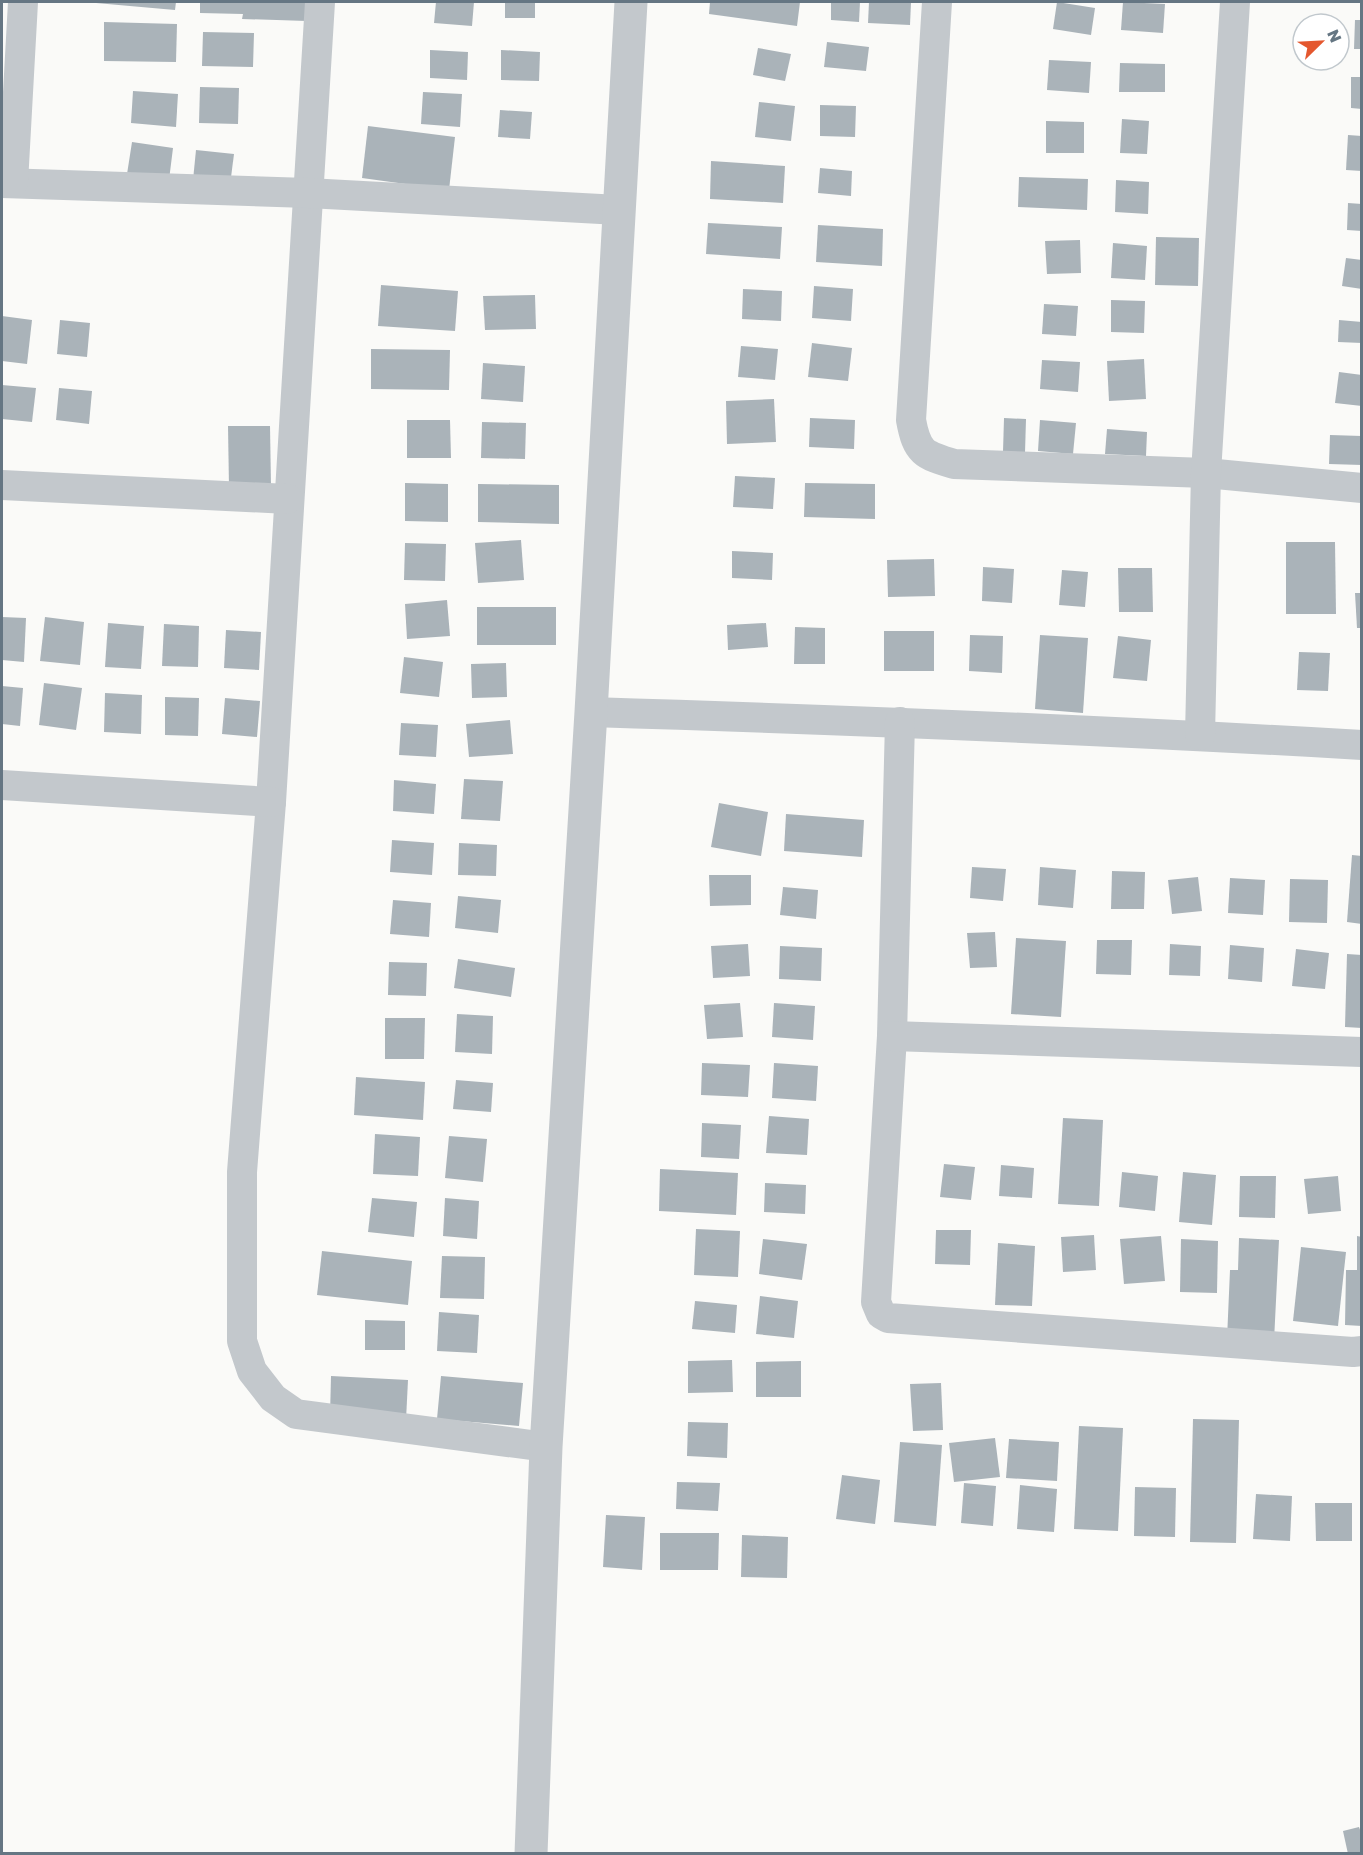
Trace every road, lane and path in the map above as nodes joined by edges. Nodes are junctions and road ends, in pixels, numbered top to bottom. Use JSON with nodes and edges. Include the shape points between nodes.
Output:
{"nodes":[{"id":1,"x":23,"y":2,"type":"edge"},
{"id":2,"x":320,"y":2,"type":"edge"},
{"id":3,"x":631,"y":2,"type":"edge"},
{"id":4,"x":937,"y":2,"type":"edge"},
{"id":5,"x":1235,"y":2,"type":"edge"},
{"id":6,"x":7,"y":183,"type":"edge"},
{"id":7,"x":308,"y":193,"type":"junction"},
{"id":8,"x":619,"y":210,"type":"junction"},
{"id":9,"x":1206,"y":473,"type":"junction"},
{"id":10,"x":2,"y":485,"type":"edge"},
{"id":11,"x":1362,"y":489,"type":"edge"},
{"id":12,"x":288,"y":499,"type":"junction"},
{"id":13,"x":591,"y":712,"type":"junction"},
{"id":14,"x":900,"y":722,"type":"junction"},
{"id":15,"x":1200,"y":735,"type":"junction"},
{"id":16,"x":1362,"y":745,"type":"edge"},
{"id":17,"x":2,"y":785,"type":"edge"},
{"id":18,"x":271,"y":802,"type":"junction"},
{"id":19,"x":892,"y":1036,"type":"junction"},
{"id":20,"x":1362,"y":1052,"type":"edge"},
{"id":21,"x":1362,"y":1350,"type":"edge"},
{"id":22,"x":546,"y":1447,"type":"junction"},
{"id":23,"x":531,"y":1854,"type":"edge"}],
"edges":[{"from":1,"to":6,"type":"street"},
{"from":2,"to":7,"type":"street"},
{"from":3,"to":8,"type":"street"},
{"from":4,"to":9,"type":"street","via":[[911,420],[915,442],[930,457],[954,464]]},
{"from":5,"to":9,"type":"street"},
{"from":6,"to":7,"type":"street"},
{"from":7,"to":8,"type":"street"},
{"from":7,"to":12,"type":"street"},
{"from":8,"to":13,"type":"street"},
{"from":9,"to":11,"type":"street"},
{"from":9,"to":15,"type":"street"},
{"from":10,"to":12,"type":"street"},
{"from":12,"to":18,"type":"street"},
{"from":13,"to":14,"type":"street"},
{"from":13,"to":22,"type":"street"},
{"from":14,"to":15,"type":"street"},
{"from":14,"to":19,"type":"street"},
{"from":15,"to":16,"type":"street"},
{"from":17,"to":18,"type":"street"},
{"from":18,"to":22,"type":"street","via":[[242,1172],[242,1341],[252,1371],[273,1398],[296,1414]]},
{"from":19,"to":20,"type":"street"},
{"from":19,"to":21,"type":"street","via":[[876,1302],[881,1314],[888,1318]]},
{"from":22,"to":23,"type":"street"}]}
